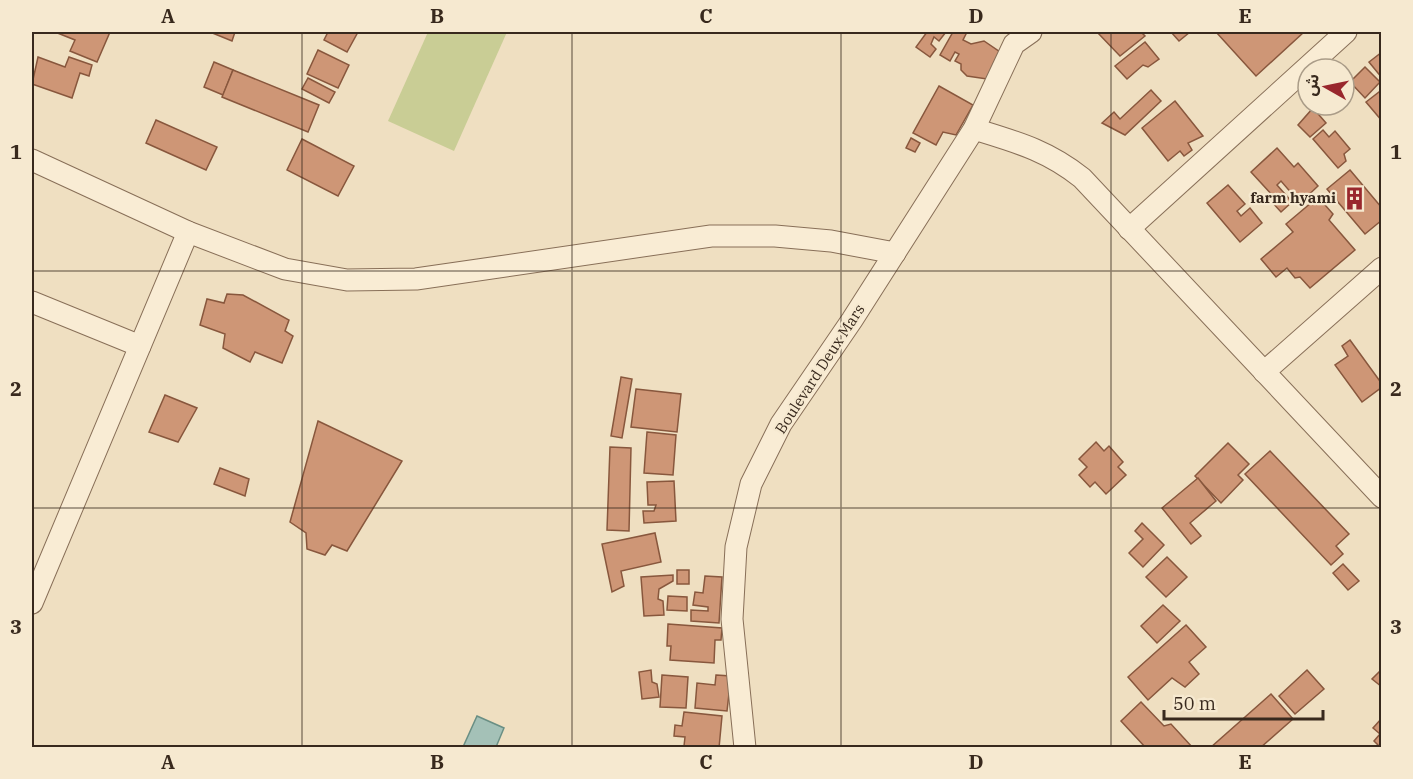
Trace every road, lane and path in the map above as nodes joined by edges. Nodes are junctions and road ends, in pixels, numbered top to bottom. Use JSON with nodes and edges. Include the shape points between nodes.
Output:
{"nodes":[{"id":1,"x":1031,"y":32,"type":"edge"},
{"id":2,"x":1346,"y":32,"type":"edge"},
{"id":3,"x":974,"y":129,"type":"junction"},
{"id":4,"x":32,"y":160,"type":"edge"},
{"id":5,"x":41,"y":169,"type":"edge"},
{"id":6,"x":1129,"y":229,"type":"junction"},
{"id":7,"x":188,"y":232,"type":"junction"},
{"id":8,"x":895,"y":252,"type":"junction"},
{"id":9,"x":1382,"y":268,"type":"edge"},
{"id":10,"x":32,"y":302,"type":"edge"},
{"id":11,"x":140,"y":346,"type":"junction"},
{"id":12,"x":1264,"y":372,"type":"junction"},
{"id":13,"x":1382,"y":497,"type":"edge"},
{"id":14,"x":32,"y":603,"type":"edge"},
{"id":15,"x":744,"y":747,"type":"edge"}],
"edges":[{"from":1,"to":3,"type":"street","name":"Boulevard Deux Mars","via":[[1014,44]]},
{"from":2,"to":6,"type":"street"},
{"from":3,"to":6,"type":"street","via":[[1058,159],[1082,178]]},
{"from":3,"to":8,"type":"street","name":"Boulevard Deux Mars"},
{"from":4,"to":5,"type":"street"},
{"from":5,"to":7,"type":"street"},
{"from":6,"to":12,"type":"street"},
{"from":7,"to":8,"type":"street","via":[[285,269],[347,280],[416,279],[711,236],[775,236]]},
{"from":7,"to":11,"type":"street"},
{"from":8,"to":15,"type":"street","name":"Boulevard Deux Mars","via":[[781,424],[751,484],[736,547],[732,619]]},
{"from":9,"to":12,"type":"street"},
{"from":10,"to":11,"type":"street"},
{"from":11,"to":14,"type":"street"},
{"from":12,"to":13,"type":"street"}]}
